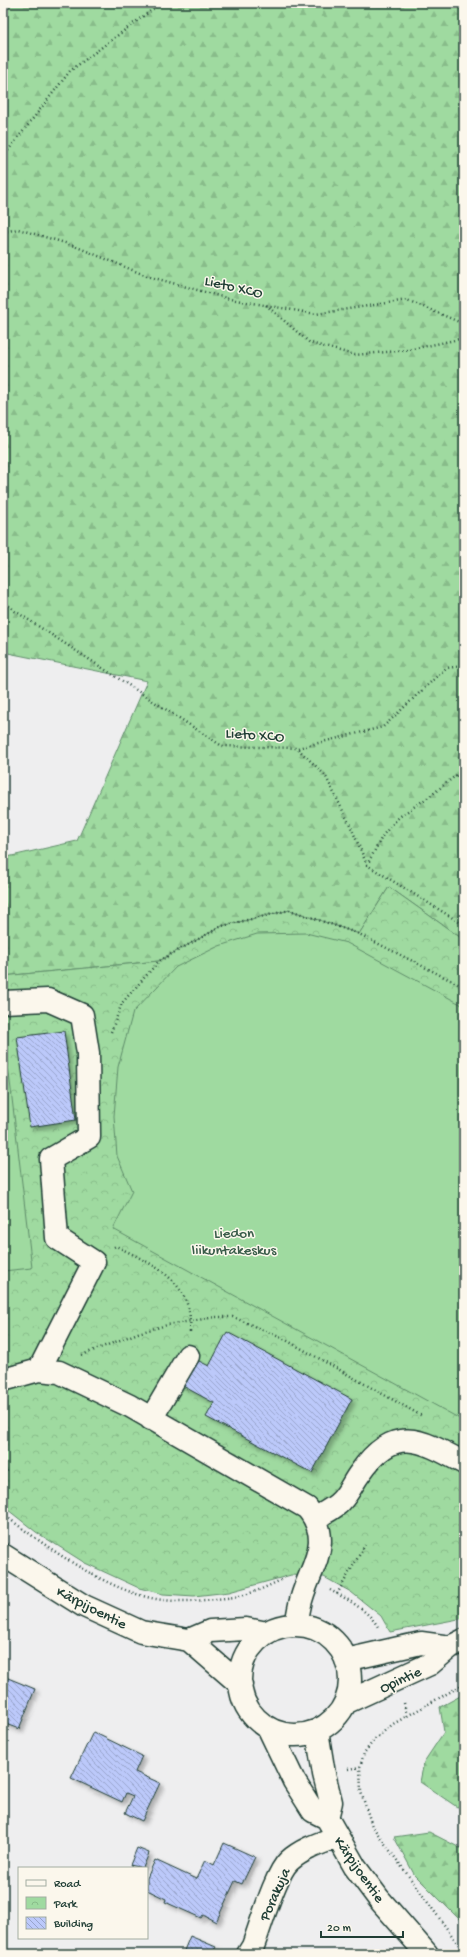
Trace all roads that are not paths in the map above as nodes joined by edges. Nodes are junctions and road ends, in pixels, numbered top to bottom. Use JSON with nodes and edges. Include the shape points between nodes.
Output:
{"nodes":[{"id":1,"x":3,"y":1002,"type":"edge"},
{"id":2,"x":188,"y":1356,"type":"dead end"},
{"id":3,"x":49,"y":1371,"type":"junction"},
{"id":4,"x":3,"y":1380,"type":"edge"},
{"id":5,"x":151,"y":1419,"type":"junction"},
{"id":6,"x":464,"y":1463,"type":"edge"},
{"id":7,"x":316,"y":1518,"type":"junction"},
{"id":8,"x":3,"y":1555,"type":"edge"},
{"id":9,"x":296,"y":1625,"type":"junction"},
{"id":10,"x":267,"y":1633,"type":"junction"},
{"id":11,"x":189,"y":1640,"type":"junction"},
{"id":12,"x":457,"y":1644,"type":"edge"},
{"id":13,"x":346,"y":1660,"type":"junction"},
{"id":14,"x":241,"y":1685,"type":"junction"},
{"id":15,"x":345,"y":1703,"type":"junction"},
{"id":16,"x":269,"y":1729,"type":"junction"},
{"id":17,"x":317,"y":1731,"type":"junction"},
{"id":18,"x":332,"y":1828,"type":"junction"},
{"id":19,"x":248,"y":1954,"type":"edge"},
{"id":20,"x":427,"y":1954,"type":"edge"}],
"edges":[{"from":1,"to":3,"type":"street","via":[[48,1000],[82,1015],[88,1053],[89,1137],[51,1160],[57,1238],[94,1262]]},
{"from":2,"to":5,"type":"street"},
{"from":3,"to":4,"type":"street"},
{"from":3,"to":5,"type":"street","via":[[130,1406]]},
{"from":5,"to":7,"type":"street","via":[[307,1508]]},
{"from":6,"to":7,"type":"street","via":[[423,1442],[406,1439],[394,1443],[380,1449],[341,1501]]},
{"from":7,"to":9,"type":"street","via":[[321,1532],[317,1559],[302,1597]]},
{"from":8,"to":11,"type":"street","name":"Kärpijoentie","via":[[84,1606],[141,1632]]},
{"from":9,"to":10,"type":"street","via":[[281,1627]]},
{"from":9,"to":13,"type":"street","via":[[313,1628],[327,1636]]},
{"from":10,"to":11,"type":"street","via":[[246,1629],[210,1631]]},
{"from":10,"to":14,"type":"street","via":[[254,1643],[245,1656]]},
{"from":11,"to":14,"type":"street"},
{"from":12,"to":13,"type":"street","name":"Opintie","via":[[421,1643]]},
{"from":12,"to":15,"type":"street","name":"Opintie","via":[[430,1664]]},
{"from":13,"to":15,"type":"street","via":[[350,1676]]},
{"from":14,"to":16,"type":"street","via":[[247,1708]]},
{"from":15,"to":17,"type":"street","via":[[338,1715]]},
{"from":16,"to":17,"type":"street","via":[[284,1734],[301,1735]]},
{"from":16,"to":18,"type":"street","name":"Kärpijoentie","via":[[298,1787],[314,1811]]},
{"from":17,"to":18,"type":"street","name":"Kärpijoentie","via":[[331,1802]]},
{"from":18,"to":19,"type":"street","name":"Porakuja","via":[[281,1870]]},
{"from":18,"to":20,"type":"street","name":"Kärpijoentie","via":[[355,1867],[379,1899]]}]}
